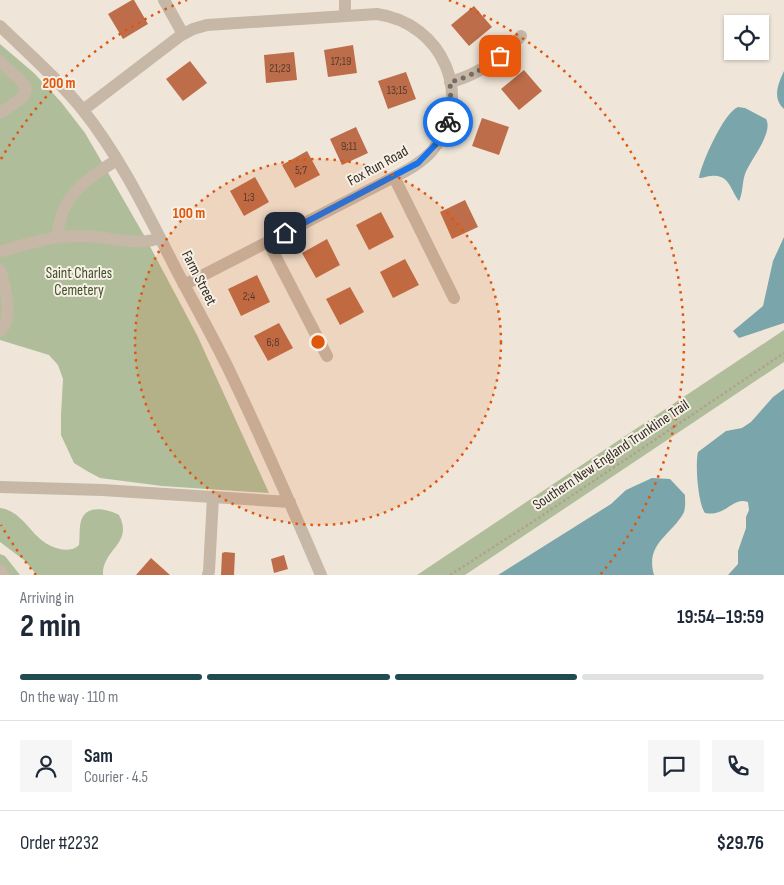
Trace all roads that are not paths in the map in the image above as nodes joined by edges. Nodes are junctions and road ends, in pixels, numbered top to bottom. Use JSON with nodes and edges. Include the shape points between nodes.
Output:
{"nodes":[{"id":1,"x":164,"y":0,"type":"edge"},
{"id":2,"x":345,"y":0,"type":"edge"},
{"id":3,"x":345,"y":15,"type":"junction"},
{"id":4,"x":0,"y":26,"type":"edge"},
{"id":5,"x":183,"y":34,"type":"junction"},
{"id":6,"x":521,"y":36,"type":"dead end"},
{"id":7,"x":0,"y":61,"type":"edge"},
{"id":8,"x":450,"y":82,"type":"junction"},
{"id":9,"x":83,"y":110,"type":"junction"},
{"id":10,"x":0,"y":113,"type":"edge"},
{"id":11,"x":117,"y":160,"type":"junction"},
{"id":12,"x":394,"y":177,"type":"junction"},
{"id":13,"x":57,"y":236,"type":"junction"},
{"id":14,"x":160,"y":238,"type":"junction"},
{"id":15,"x":268,"y":242,"type":"junction"},
{"id":16,"x":1,"y":249,"type":"edge"},
{"id":17,"x":0,"y":264,"type":"edge"},
{"id":18,"x":0,"y":270,"type":"edge"},
{"id":19,"x":184,"y":285,"type":"junction"},
{"id":20,"x":454,"y":298,"type":"dead end"},
{"id":21,"x":0,"y":330,"type":"edge"},
{"id":22,"x":327,"y":356,"type":"dead end"},
{"id":23,"x":0,"y":487,"type":"edge"},
{"id":24,"x":213,"y":497,"type":"junction"},
{"id":25,"x":290,"y":502,"type":"junction"},
{"id":26,"x":0,"y":570,"type":"edge"},
{"id":27,"x":3,"y":575,"type":"edge"},
{"id":28,"x":208,"y":575,"type":"edge"},
{"id":29,"x":321,"y":575,"type":"edge"}],
"edges":[{"from":1,"to":5,"type":"street"},
{"from":2,"to":3,"type":"street"},
{"from":3,"to":5,"type":"street","name":"Fox Run Road","via":[[207,25]]},
{"from":3,"to":8,"type":"street","name":"Fox Run Road","via":[[385,15],[417,29],[440,54]]},
{"from":4,"to":9,"type":"street","name":"Farm Street"},
{"from":5,"to":9,"type":"street","name":"Fox Run Road"},
{"from":6,"to":8,"type":"street","via":[[489,65],[464,79]]},
{"from":7,"to":10,"type":"street","via":[[26,88],[22,98]]},
{"from":8,"to":12,"type":"street","name":"Fox Run Road","via":[[450,113],[441,137],[425,158]]},
{"from":9,"to":11,"type":"street","name":"Farm Street"},
{"from":11,"to":13,"type":"street","via":[[84,183],[71,198],[64,208]]},
{"from":11,"to":14,"type":"street","name":"Farm Street"},
{"from":12,"to":15,"type":"street","name":"Fox Run Road"},
{"from":12,"to":20,"type":"street"},
{"from":13,"to":14,"type":"street","via":[[143,242]]},
{"from":13,"to":16,"type":"street"},
{"from":14,"to":19,"type":"street","name":"Farm Street"},
{"from":15,"to":19,"type":"street","name":"Fox Run Road"},
{"from":15,"to":22,"type":"street"},
{"from":16,"to":17,"type":"street"},
{"from":18,"to":21,"type":"street","via":[[8,311],[6,325]]},
{"from":19,"to":25,"type":"street","name":"Farm Street","via":[[229,371]]},
{"from":23,"to":24,"type":"street"},
{"from":24,"to":25,"type":"street"},
{"from":24,"to":28,"type":"street"},
{"from":25,"to":29,"type":"street","name":"Farm Street"},
{"from":26,"to":27,"type":"street"}]}
